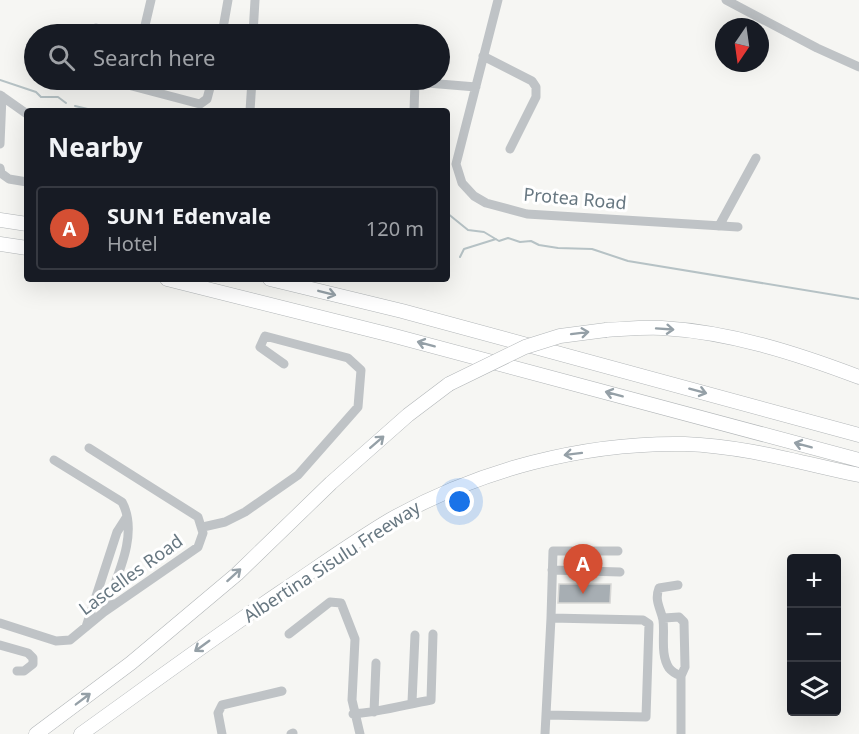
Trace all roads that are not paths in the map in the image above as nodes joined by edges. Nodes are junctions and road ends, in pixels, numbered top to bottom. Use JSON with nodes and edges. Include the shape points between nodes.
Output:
{"nodes":[{"id":1,"x":151,"y":0,"type":"edge"},
{"id":2,"x":228,"y":0,"type":"edge"},
{"id":3,"x":255,"y":0,"type":"edge"},
{"id":4,"x":498,"y":0,"type":"edge"},
{"id":5,"x":726,"y":0,"type":"edge"},
{"id":6,"x":145,"y":24,"type":"edge"},
{"id":7,"x":224,"y":24,"type":"edge"},
{"id":8,"x":254,"y":24,"type":"edge"},
{"id":9,"x":483,"y":56,"type":"junction"},
{"id":10,"x":859,"y":67,"type":"edge"},
{"id":11,"x":450,"y":84,"type":"edge"},
{"id":12,"x":476,"y":87,"type":"junction"},
{"id":13,"x":147,"y":90,"type":"edge"},
{"id":14,"x":209,"y":90,"type":"edge"},
{"id":15,"x":251,"y":90,"type":"edge"},
{"id":16,"x":415,"y":90,"type":"edge"},
{"id":17,"x":1,"y":96,"type":"edge"},
{"id":18,"x":250,"y":108,"type":"edge"},
{"id":19,"x":414,"y":108,"type":"edge"},
{"id":20,"x":24,"y":112,"type":"edge"},
{"id":21,"x":0,"y":144,"type":"edge"},
{"id":22,"x":510,"y":149,"type":"dead end"},
{"id":23,"x":756,"y":158,"type":"dead end"},
{"id":24,"x":0,"y":168,"type":"edge"},
{"id":25,"x":24,"y":182,"type":"edge"},
{"id":26,"x":0,"y":220,"type":"edge"},
{"id":27,"x":24,"y":224,"type":"edge"},
{"id":28,"x":719,"y":226,"type":"junction"},
{"id":29,"x":738,"y":227,"type":"dead end"},
{"id":30,"x":0,"y":244,"type":"edge"},
{"id":31,"x":24,"y":248,"type":"edge"},
{"id":32,"x":179,"y":282,"type":"edge"},
{"id":33,"x":282,"y":282,"type":"edge"},
{"id":34,"x":284,"y":364,"type":"dead end"},
{"id":35,"x":859,"y":377,"type":"edge"},
{"id":36,"x":859,"y":435,"type":"edge"},
{"id":37,"x":88,"y":448,"type":"dead end"},
{"id":38,"x":54,"y":460,"type":"dead end"},
{"id":39,"x":859,"y":460,"type":"edge"},
{"id":40,"x":859,"y":475,"type":"edge"},
{"id":41,"x":126,"y":518,"type":"junction"},
{"id":42,"x":203,"y":527,"type":"junction"},
{"id":43,"x":618,"y":551,"type":"dead end"},
{"id":44,"x":108,"y":556,"type":"junction"},
{"id":45,"x":122,"y":561,"type":"junction"},
{"id":46,"x":552,"y":570,"type":"junction"},
{"id":47,"x":620,"y":572,"type":"dead end"},
{"id":48,"x":678,"y":585,"type":"dead end"},
{"id":49,"x":104,"y":612,"type":"junction"},
{"id":50,"x":551,"y":618,"type":"junction"},
{"id":51,"x":664,"y":618,"type":"junction"},
{"id":52,"x":0,"y":623,"type":"edge"},
{"id":53,"x":86,"y":627,"type":"junction"},
{"id":54,"x":289,"y":634,"type":"dead end"},
{"id":55,"x":433,"y":634,"type":"dead end"},
{"id":56,"x":415,"y":635,"type":"dead end"},
{"id":57,"x":0,"y":645,"type":"edge"},
{"id":58,"x":376,"y":663,"type":"dead end"},
{"id":59,"x":17,"y":671,"type":"dead end"},
{"id":60,"x":681,"y":675,"type":"junction"},
{"id":61,"x":282,"y":691,"type":"dead end"},
{"id":62,"x":412,"y":702,"type":"junction"},
{"id":63,"x":374,"y":712,"type":"junction"},
{"id":64,"x":353,"y":714,"type":"junction"},
{"id":65,"x":546,"y":715,"type":"junction"},
{"id":66,"x":36,"y":734,"type":"edge"},
{"id":67,"x":81,"y":734,"type":"edge"},
{"id":68,"x":222,"y":734,"type":"edge"},
{"id":69,"x":360,"y":734,"type":"edge"},
{"id":70,"x":545,"y":734,"type":"edge"},
{"id":71,"x":681,"y":734,"type":"edge"}],
"edges":[{"from":1,"to":6,"type":"street"},
{"from":2,"to":7,"type":"street"},
{"from":3,"to":8,"type":"street"},
{"from":4,"to":9,"type":"street","name":"Protea Road"},
{"from":5,"to":10,"type":"street"},
{"from":9,"to":12,"type":"street","name":"Protea Road"},
{"from":9,"to":22,"type":"street","via":[[532,81],[536,87],[536,97]]},
{"from":11,"to":12,"type":"street"},
{"from":12,"to":28,"type":"street","name":"Protea Road","via":[[456,164],[462,183],[486,202],[527,214]]},
{"from":13,"to":14,"type":"street","via":[[200,104],[207,99]]},
{"from":15,"to":18,"type":"street"},
{"from":16,"to":19,"type":"street"},
{"from":17,"to":20,"type":"street"},
{"from":17,"to":21,"type":"street"},
{"from":23,"to":28,"type":"street"},
{"from":24,"to":25,"type":"street","via":[[9,179]]},
{"from":26,"to":27,"type":"highway"},
{"from":28,"to":29,"type":"street","name":"Protea Road"},
{"from":30,"to":31,"type":"highway"},
{"from":39,"to":32,"type":"highway","one_way":true},
{"from":33,"to":36,"type":"highway","one_way":true},
{"from":34,"to":42,"type":"street","via":[[260,347],[265,336],[348,358],[361,370],[358,407],[298,475],[245,512]]},
{"from":66,"to":35,"type":"highway","one_way":true,"bridge":true,"via":[[131,663],[219,589],[408,415],[448,384],[525,347],[560,336],[661,328],[767,345]]},
{"from":37,"to":42,"type":"street","name":"Lascelles Road","via":[[198,517]]},
{"from":38,"to":41,"type":"street","via":[[122,502]]},
{"from":40,"to":67,"type":"highway","name":"Albertina Sisulu Freeway","one_way":true,"via":[[731,448],[685,444],[561,456],[489,476],[441,494],[390,520],[216,636]]},
{"from":41,"to":44,"type":"street"},
{"from":41,"to":45,"type":"street","via":[[128,539]]},
{"from":42,"to":49,"type":"street","name":"Lascelles Road","via":[[198,547]]},
{"from":43,"to":46,"type":"street","via":[[556,550]]},
{"from":44,"to":45,"type":"street"},
{"from":44,"to":53,"type":"street"},
{"from":45,"to":49,"type":"street"},
{"from":46,"to":47,"type":"street"},
{"from":46,"to":50,"type":"street"},
{"from":48,"to":51,"type":"street","via":[[662,586],[658,592],[658,608]]},
{"from":49,"to":53,"type":"street","name":"Lascelles Road"},
{"from":50,"to":65,"type":"street"},
{"from":50,"to":65,"type":"street","via":[[643,620],[649,624],[648,705],[643,718]]},
{"from":51,"to":60,"type":"street","via":[[667,665],[673,673]]},
{"from":51,"to":60,"type":"street","via":[[679,617],[684,622],[685,667]]},
{"from":52,"to":53,"type":"street","name":"Lascelles Road","via":[[62,642]]},
{"from":54,"to":64,"type":"street","via":[[330,602],[341,603],[355,639]]},
{"from":55,"to":62,"type":"street","via":[[432,698]]},
{"from":56,"to":62,"type":"street"},
{"from":57,"to":59,"type":"street","via":[[33,658],[28,669]]},
{"from":58,"to":63,"type":"street"},
{"from":60,"to":71,"type":"street"},
{"from":61,"to":68,"type":"street","via":[[222,705],[218,713]]},
{"from":62,"to":63,"type":"street"},
{"from":63,"to":64,"type":"street"},
{"from":64,"to":69,"type":"street"},
{"from":65,"to":70,"type":"street"}]}
